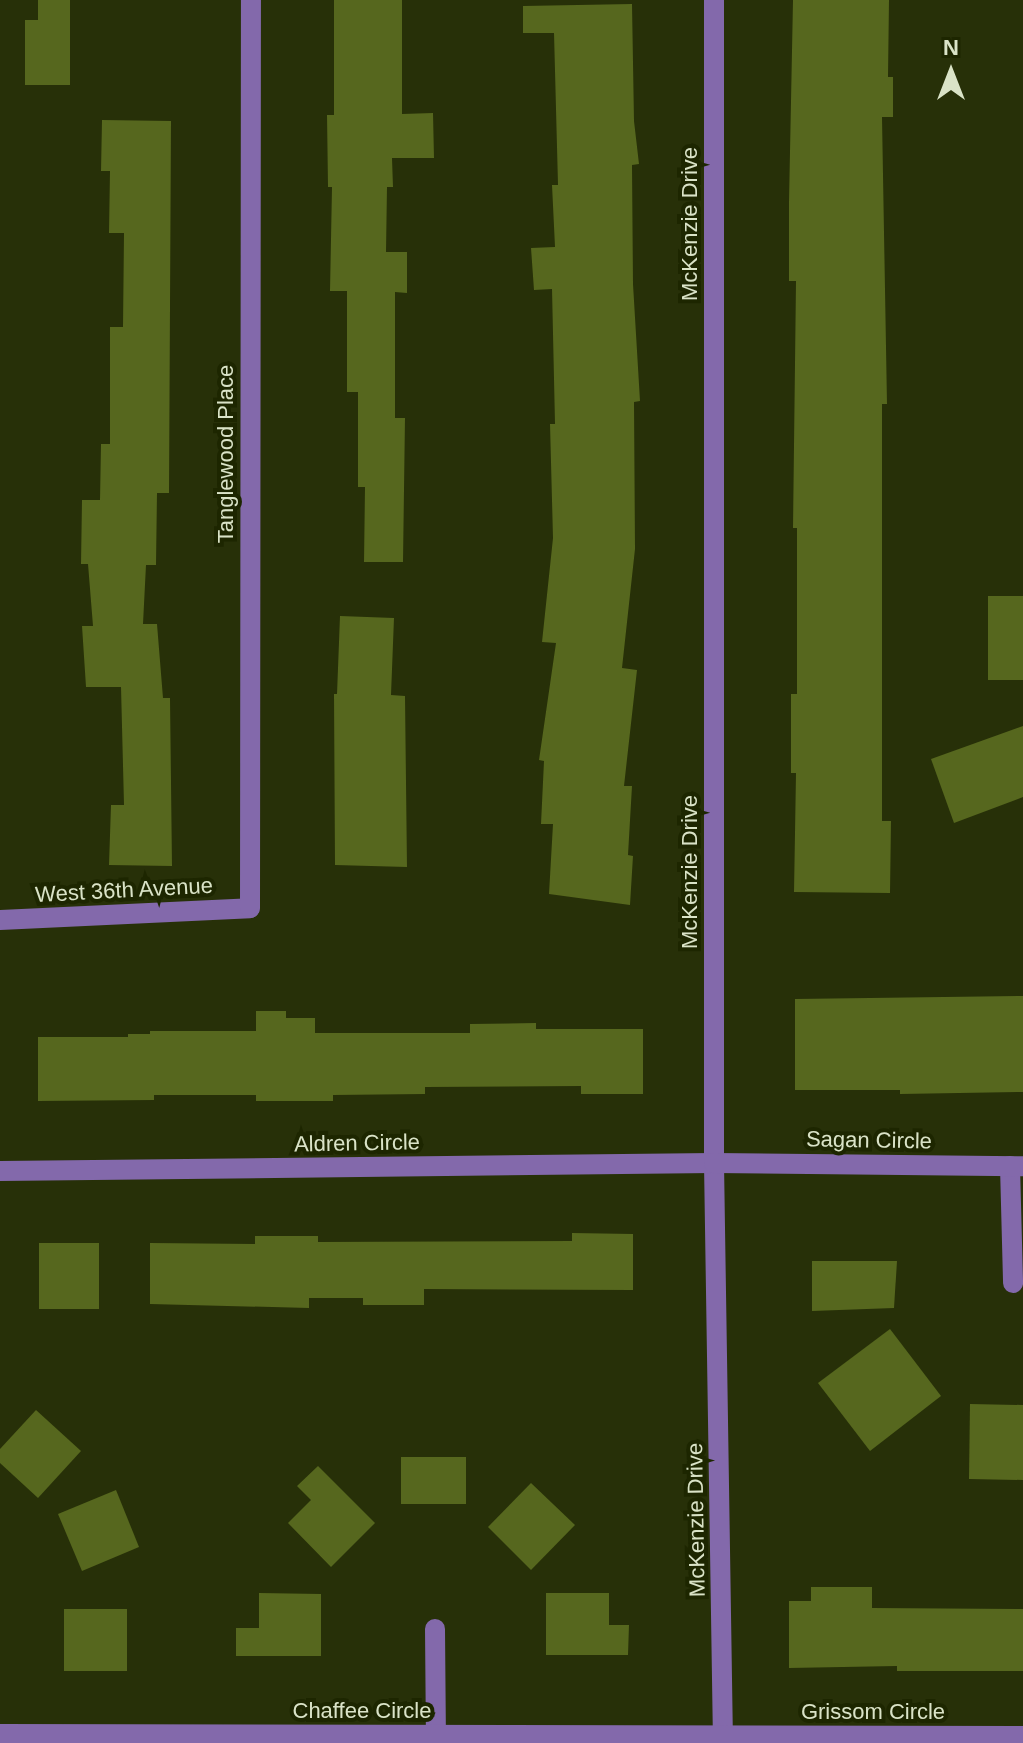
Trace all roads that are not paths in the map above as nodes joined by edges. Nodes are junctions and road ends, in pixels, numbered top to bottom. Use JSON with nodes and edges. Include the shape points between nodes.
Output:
{"nodes":[{"id":1,"x":251,"y":0,"type":"edge"},
{"id":2,"x":714,"y":0,"type":"edge"},
{"id":3,"x":250,"y":908,"type":"joint"},
{"id":4,"x":0,"y":920,"type":"edge"},
{"id":5,"x":714,"y":1163,"type":"junction"},
{"id":6,"x":1017,"y":1166,"type":"edge"},
{"id":7,"x":0,"y":1171,"type":"edge"},
{"id":8,"x":1013,"y":1283,"type":"dead end"},
{"id":9,"x":435,"y":1629,"type":"dead end"},
{"id":10,"x":0,"y":1734,"type":"edge"},
{"id":11,"x":436,"y":1735,"type":"junction"},
{"id":12,"x":1023,"y":1736,"type":"edge"},
{"id":13,"x":724,"y":1739,"type":"edge"}],
"edges":[{"from":1,"to":3,"type":"street","name":"Tanglewood Place"},
{"from":2,"to":5,"type":"street","name":"McKenzie Drive"},
{"from":3,"to":4,"type":"street","name":"West 36th Avenue"},
{"from":5,"to":6,"type":"street","name":"Sagan Circle"},
{"from":5,"to":7,"type":"street","name":"Aldren Circle"},
{"from":5,"to":13,"type":"street","name":"McKenzie Drive"},
{"from":6,"to":8,"type":"street"},
{"from":9,"to":11,"type":"street"},
{"from":10,"to":11,"type":"street","name":"Chaffee Circle"},
{"from":11,"to":13,"type":"street","name":"Chaffee Circle"},
{"from":12,"to":13,"type":"street","name":"Grissom Circle"}]}
